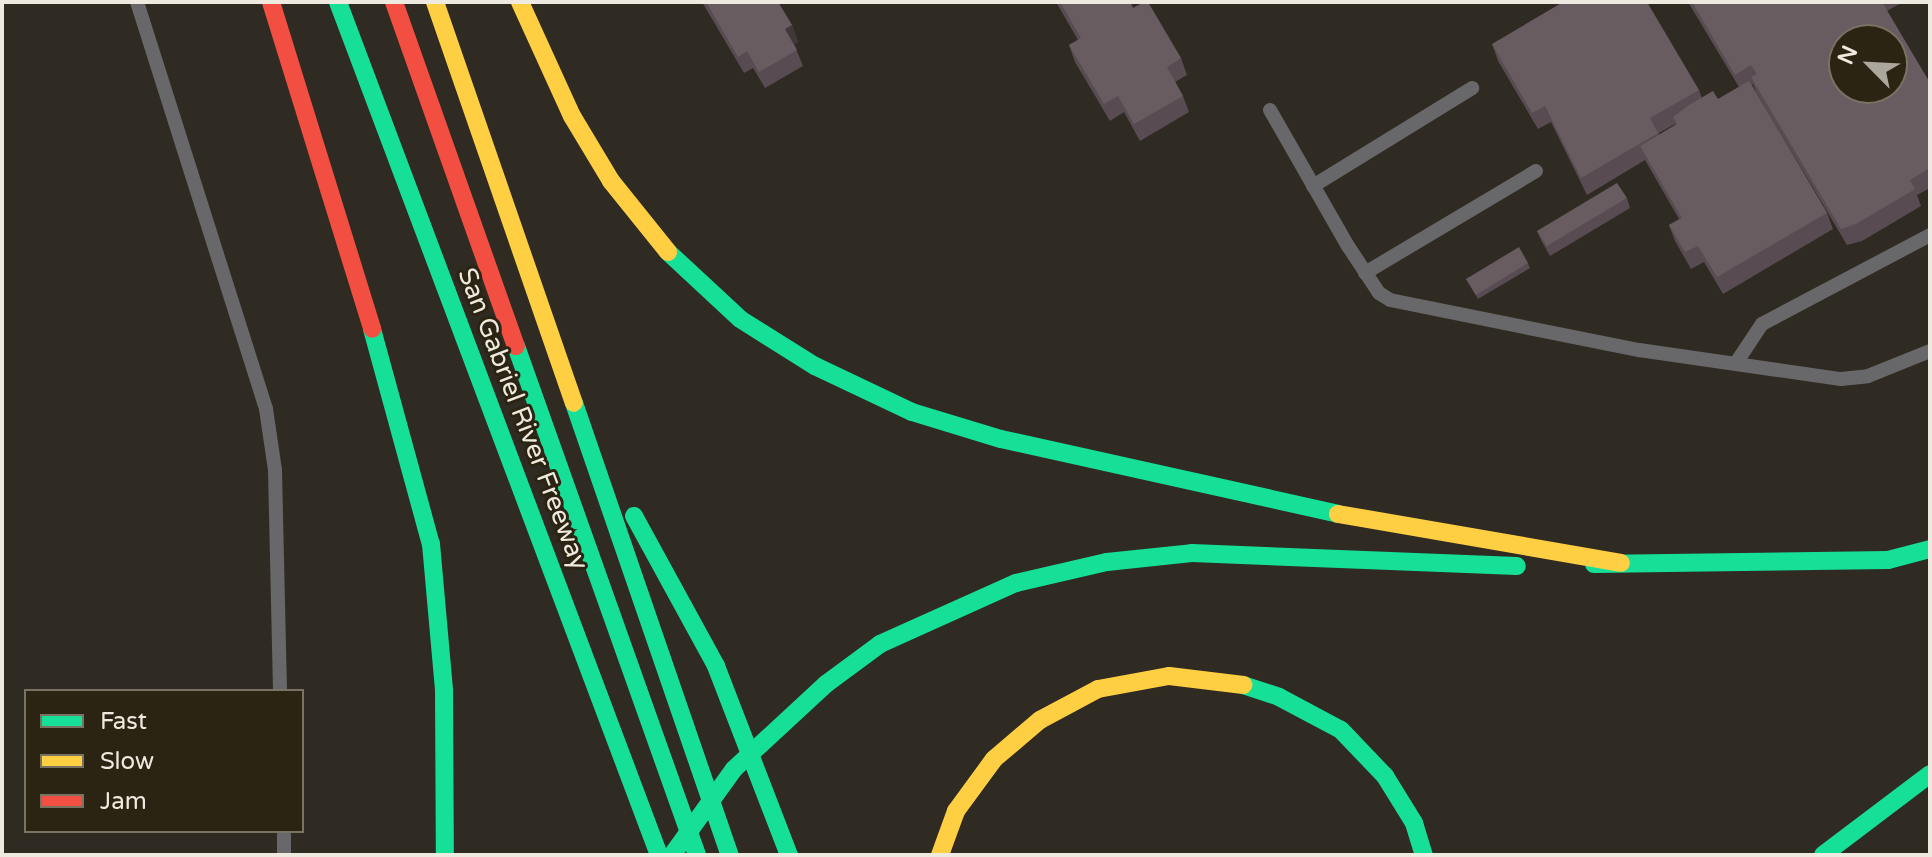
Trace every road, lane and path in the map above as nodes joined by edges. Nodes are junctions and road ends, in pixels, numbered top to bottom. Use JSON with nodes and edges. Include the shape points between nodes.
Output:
{"nodes":[{"id":1,"x":137,"y":2,"type":"edge"},
{"id":2,"x":271,"y":2,"type":"edge"},
{"id":3,"x":338,"y":2,"type":"edge"},
{"id":4,"x":394,"y":2,"type":"edge"},
{"id":5,"x":435,"y":2,"type":"edge"},
{"id":6,"x":520,"y":2,"type":"edge"},
{"id":7,"x":1472,"y":88,"type":"dead end"},
{"id":8,"x":1270,"y":110,"type":"dead end"},
{"id":9,"x":415,"y":153,"type":"dead end"},
{"id":10,"x":1536,"y":171,"type":"dead end"},
{"id":11,"x":1313,"y":186,"type":"junction"},
{"id":12,"x":422,"y":232,"type":"junction"},
{"id":13,"x":1930,"y":235,"type":"edge"},
{"id":14,"x":1365,"y":273,"type":"junction"},
{"id":15,"x":1930,"y":351,"type":"edge"},
{"id":16,"x":1738,"y":360,"type":"junction"},
{"id":17,"x":574,"y":405,"type":"junction"},
{"id":18,"x":1930,"y":549,"type":"edge"},
{"id":19,"x":1621,"y":563,"type":"junction"},
{"id":20,"x":280,"y":689,"type":"edge"},
{"id":21,"x":1930,"y":774,"type":"edge"},
{"id":22,"x":284,"y":833,"type":"edge"},
{"id":23,"x":284,"y":855,"type":"edge"},
{"id":24,"x":445,"y":855,"type":"edge"},
{"id":25,"x":659,"y":855,"type":"edge"},
{"id":26,"x":672,"y":855,"type":"edge"},
{"id":27,"x":697,"y":855,"type":"edge"},
{"id":28,"x":730,"y":855,"type":"edge"},
{"id":29,"x":789,"y":855,"type":"edge"},
{"id":30,"x":940,"y":855,"type":"edge"},
{"id":31,"x":1424,"y":855,"type":"edge"},
{"id":32,"x":1823,"y":855,"type":"edge"}],
"edges":[{"from":1,"to":20,"type":"lane","via":[[266,409],[275,470]]},
{"from":2,"to":24,"type":"highway","via":[[394,400],[431,544],[444,691]]},
{"from":3,"to":12,"type":"highway","name":"San Gabriel River Freeway"},
{"from":4,"to":27,"type":"highway"},
{"from":5,"to":17,"type":"highway","name":"San Gabriel River Freeway"},
{"from":6,"to":19,"type":"highway","via":[[580,129],[611,181],[670,255],[740,319],[815,366],[912,412],[1001,439],[1340,514]]},
{"from":7,"to":11,"type":"lane"},
{"from":8,"to":11,"type":"lane"},
{"from":9,"to":12,"type":"highway"},
{"from":10,"to":14,"type":"lane"},
{"from":11,"to":14,"type":"lane"},
{"from":12,"to":25,"type":"highway","name":"San Gabriel River Freeway","via":[[631,769]]},
{"from":13,"to":16,"type":"lane","via":[[1762,324]]},
{"from":14,"to":16,"type":"lane","via":[[1390,300],[1639,350]]},
{"from":15,"to":16,"type":"lane","via":[[1868,376],[1841,379]]},
{"from":17,"to":28,"type":"highway","name":"San Gabriel River Freeway"},
{"from":17,"to":29,"type":"highway","via":[[716,666]]},
{"from":18,"to":19,"type":"highway","via":[[1888,560]]},
{"from":19,"to":26,"type":"highway","bridge":true,"via":[[1494,566],[1192,553],[1016,583],[880,644],[826,684],[734,769]]},
{"from":21,"to":32,"type":"highway"},
{"from":22,"to":23,"type":"lane"},
{"from":30,"to":31,"type":"highway","via":[[956,811],[994,759],[1040,720],[1098,689],[1169,676],[1223,679],[1279,697],[1341,730],[1385,776],[1414,823]]}]}
